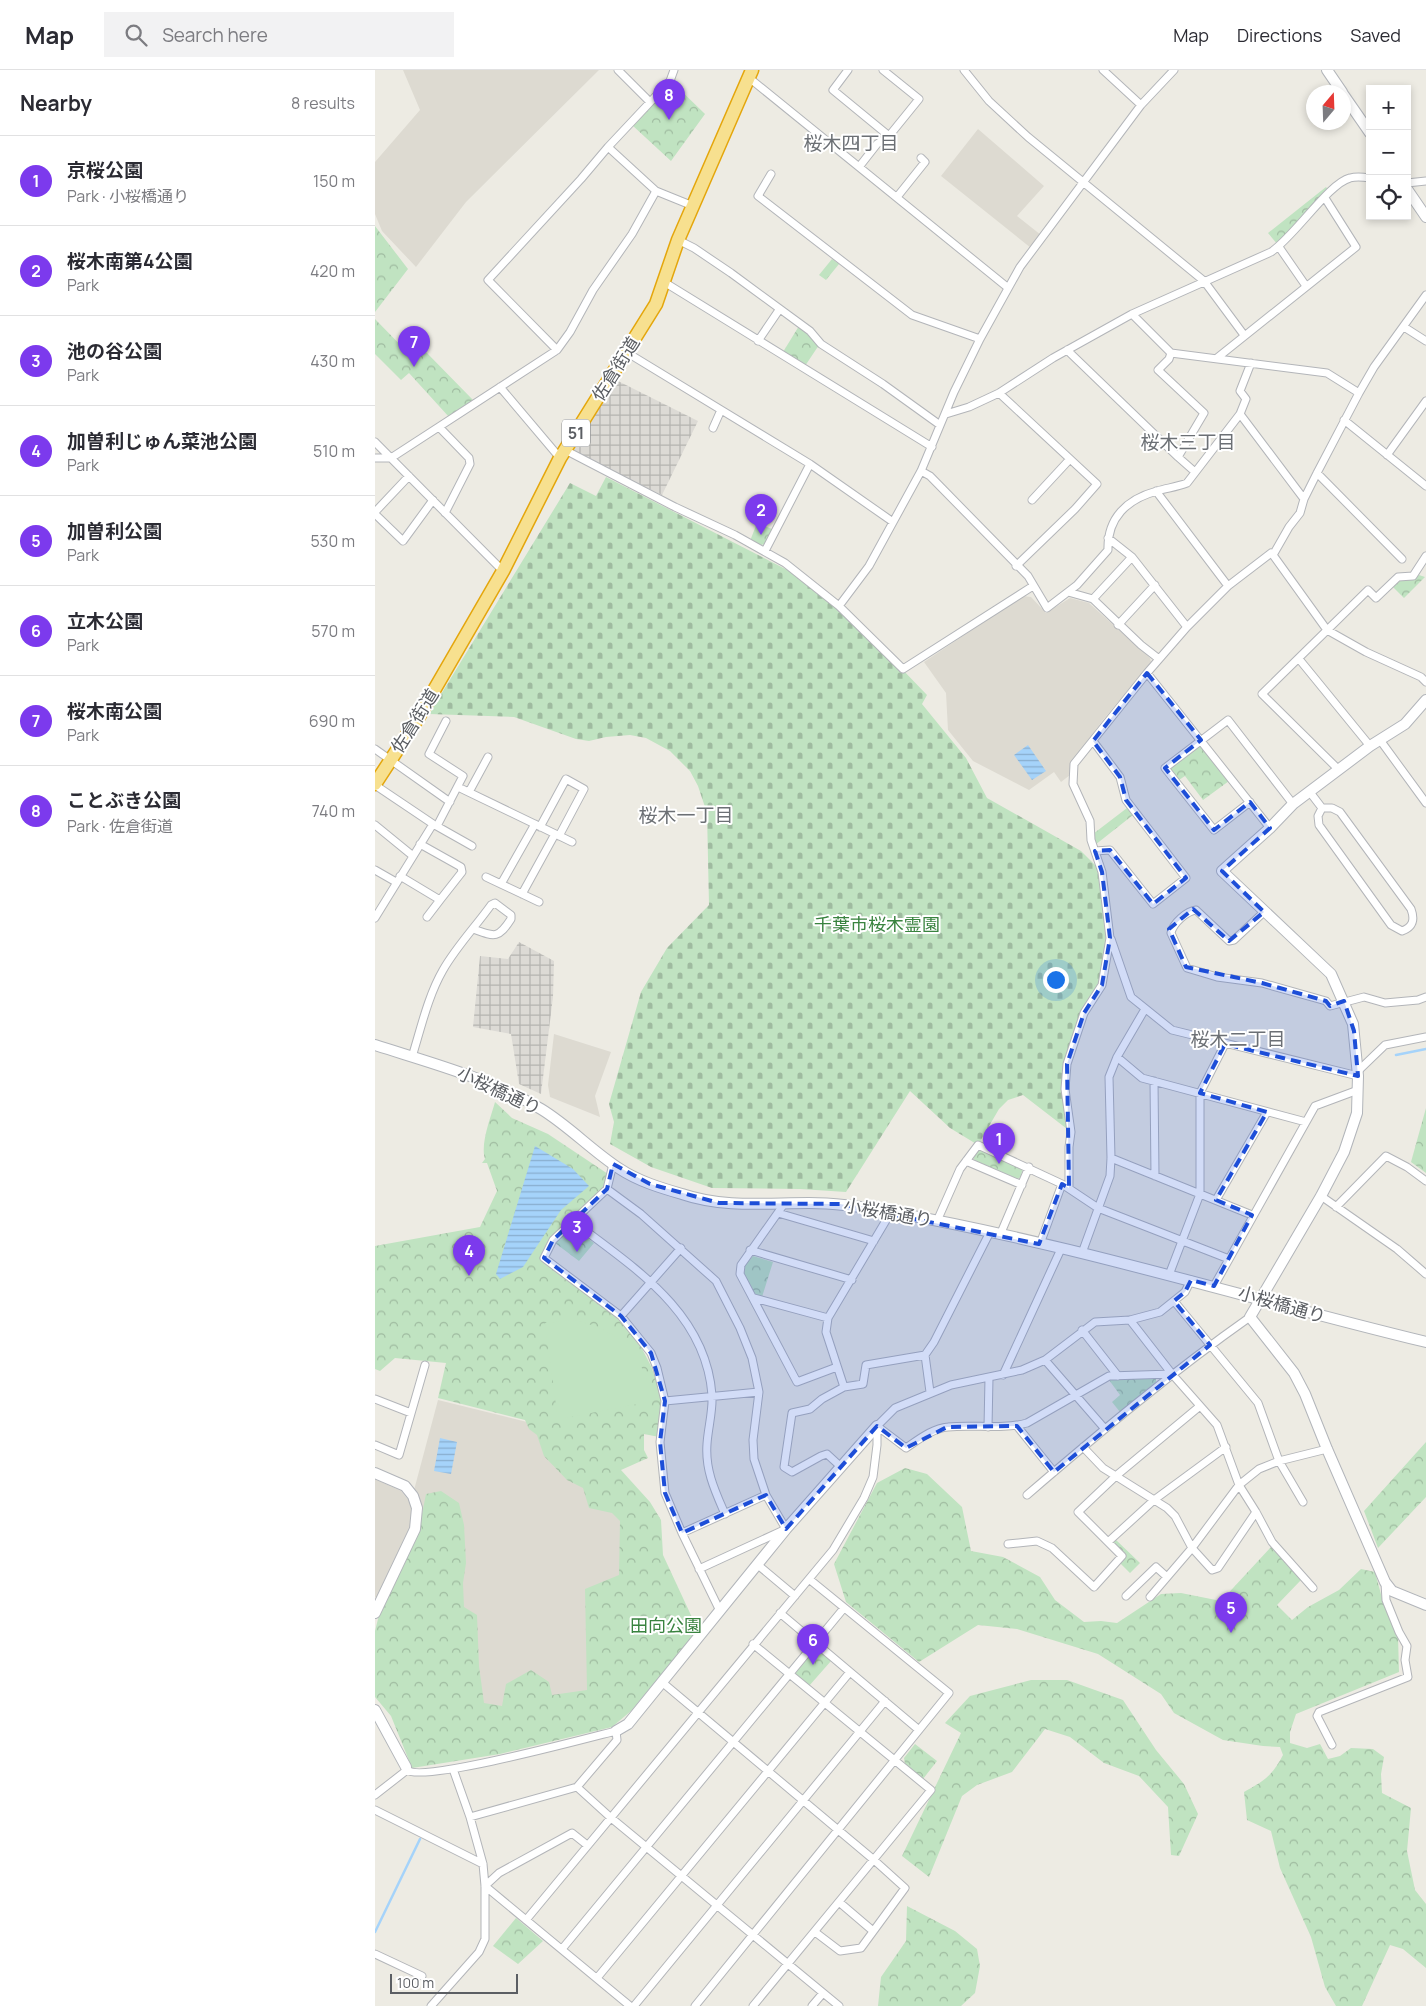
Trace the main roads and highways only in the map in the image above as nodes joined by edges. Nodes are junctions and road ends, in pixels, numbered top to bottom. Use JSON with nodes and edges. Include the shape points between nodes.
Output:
{"nodes":[{"id":1,"x":750,"y":74,"type":"edge"},
{"id":2,"x":375,"y":784,"type":"edge"}],
"edges":[{"from":1,"to":2,"type":"highway","name":"佐倉街道","number":"51","via":[[678,240],[656,304],[563,454],[503,571],[418,718]]}]}
